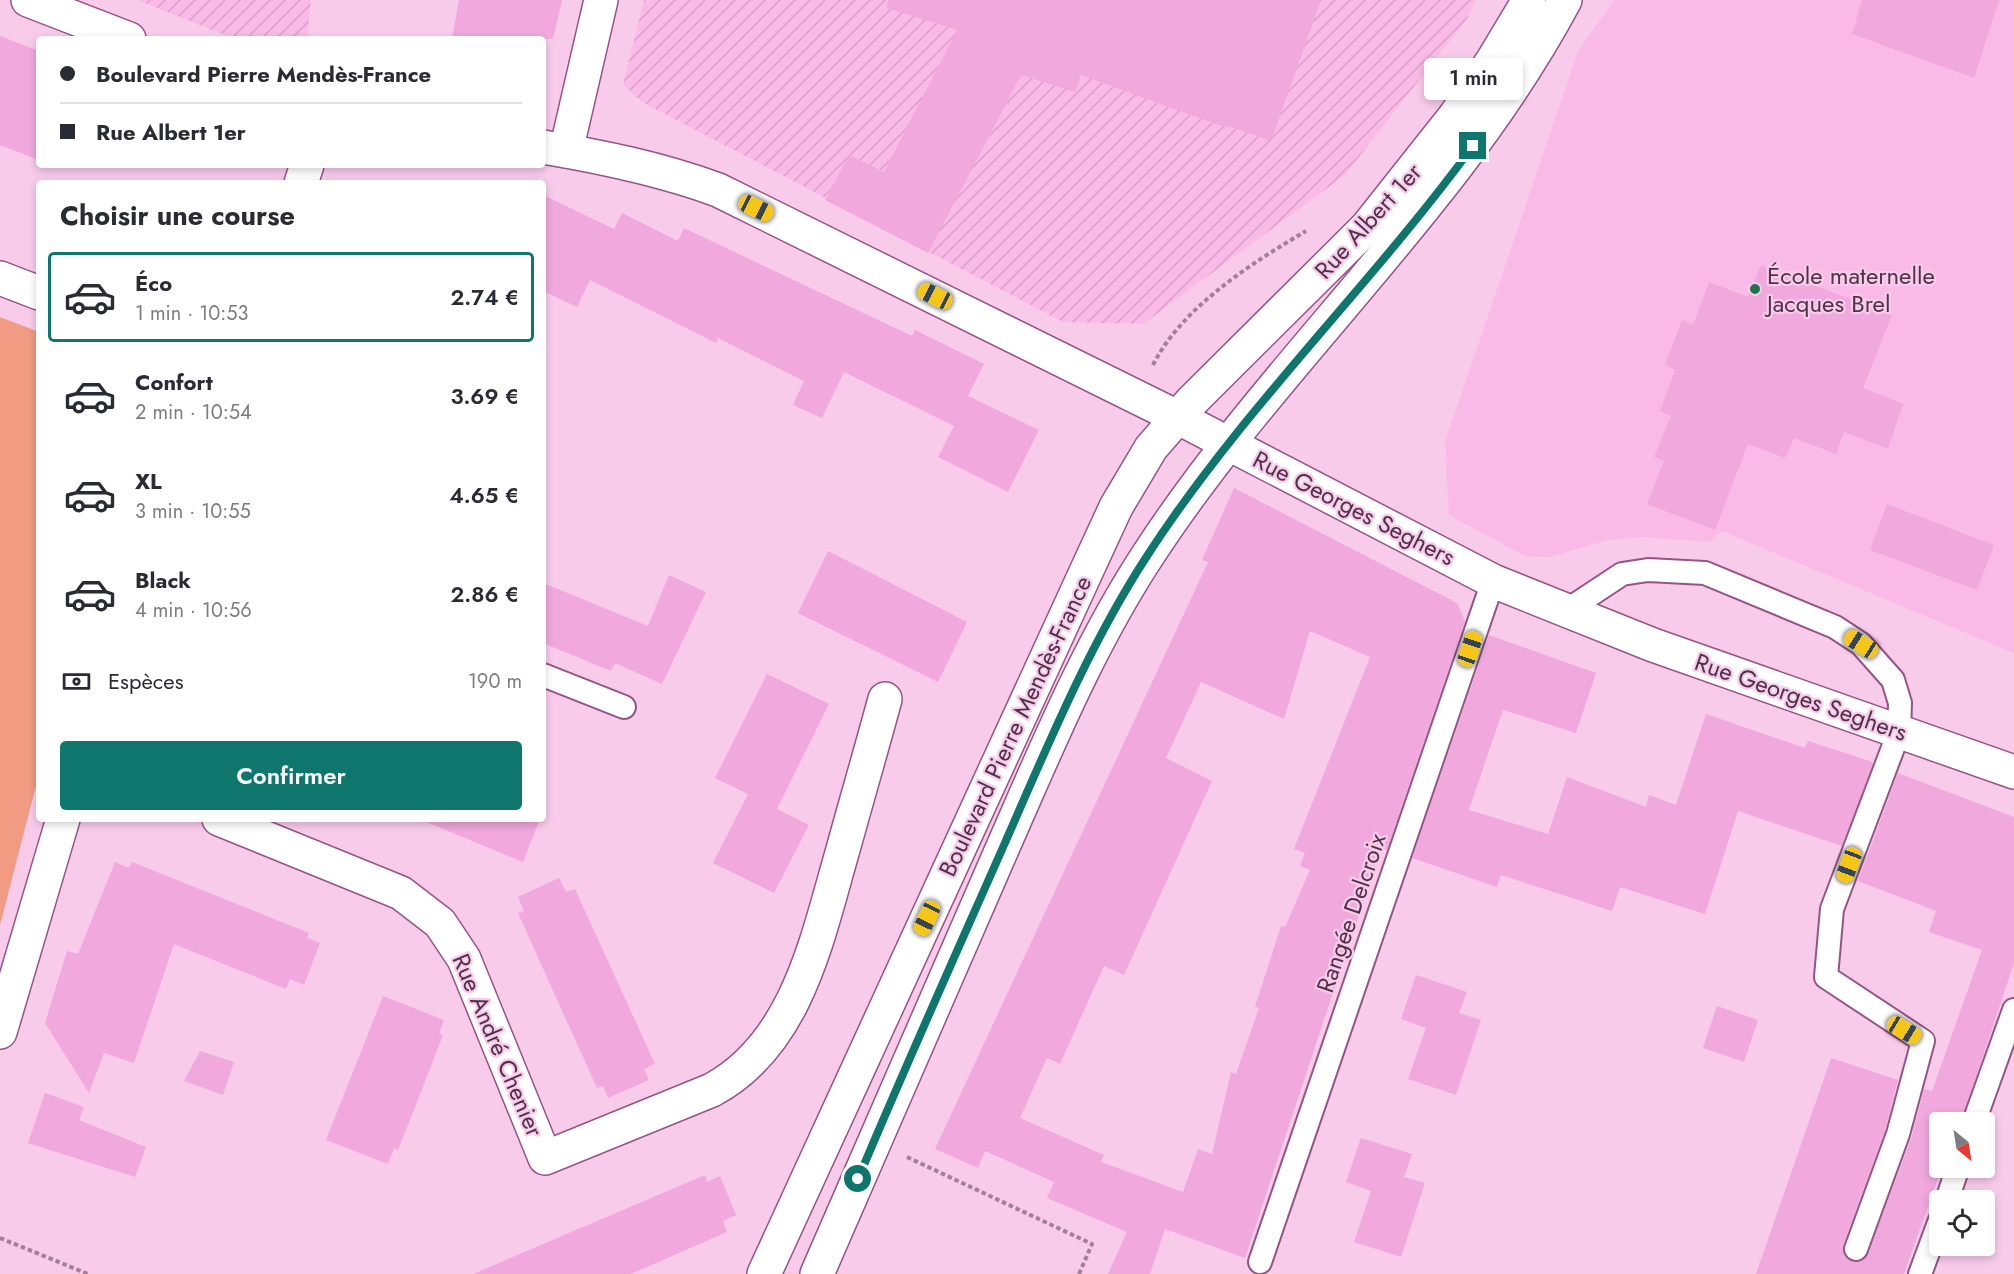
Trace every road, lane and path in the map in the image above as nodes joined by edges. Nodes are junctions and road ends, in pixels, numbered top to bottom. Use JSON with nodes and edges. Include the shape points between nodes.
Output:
{"nodes":[{"id":1,"x":28,"y":0,"type":"edge"},
{"id":2,"x":601,"y":0,"type":"edge"},
{"id":3,"x":1528,"y":0,"type":"edge"},
{"id":4,"x":1565,"y":0,"type":"edge"},
{"id":5,"x":121,"y":36,"type":"edge"},
{"id":6,"x":555,"y":149,"type":"edge"},
{"id":7,"x":1309,"y":229,"type":"dead end"},
{"id":8,"x":0,"y":278,"type":"edge"},
{"id":9,"x":36,"y":292,"type":"edge"},
{"id":10,"x":1137,"y":397,"type":"junction"},
{"id":11,"x":1177,"y":417,"type":"junction"},
{"id":12,"x":1230,"y":444,"type":"junction"},
{"id":13,"x":1493,"y":581,"type":"junction"},
{"id":14,"x":1566,"y":611,"type":"junction"},
{"id":15,"x":546,"y":676,"type":"edge"},
{"id":16,"x":885,"y":699,"type":"dead end"},
{"id":17,"x":624,"y":707,"type":"dead end"},
{"id":18,"x":1899,"y":732,"type":"junction"},
{"id":19,"x":2014,"y":772,"type":"edge"},
{"id":20,"x":62,"y":822,"type":"edge"},
{"id":21,"x":226,"y":822,"type":"edge"},
{"id":22,"x":2014,"y":1010,"type":"edge"},
{"id":23,"x":0,"y":1032,"type":"edge"},
{"id":24,"x":1978,"y":1112,"type":"edge"},
{"id":25,"x":874,"y":1141,"type":"junction"},
{"id":26,"x":0,"y":1238,"type":"edge"},
{"id":27,"x":1856,"y":1249,"type":"dead end"},
{"id":28,"x":1929,"y":1250,"type":"edge"},
{"id":29,"x":1260,"y":1262,"type":"dead end"},
{"id":30,"x":88,"y":1274,"type":"edge"},
{"id":31,"x":764,"y":1274,"type":"edge"},
{"id":32,"x":817,"y":1274,"type":"edge"},
{"id":33,"x":1079,"y":1274,"type":"edge"},
{"id":34,"x":1920,"y":1274,"type":"edge"}],
"edges":[{"from":1,"to":5,"type":"street"},
{"from":2,"to":6,"type":"street"},
{"from":3,"to":11,"type":"street","name":"Rue Albert 1er","via":[[1455,116],[1374,218]]},
{"from":4,"to":12,"type":"street","name":"Rue Albert 1er","via":[[1514,89],[1448,181]]},
{"from":6,"to":10,"type":"street","name":"Rue Georges Seghers","via":[[676,175],[718,190]]},
{"from":7,"to":10,"type":"path","via":[[1215,292],[1158,355]]},
{"from":8,"to":9,"type":"street"},
{"from":10,"to":11,"type":"street","name":"Rue Georges Seghers"},
{"from":11,"to":12,"type":"street","name":"Rue Georges Seghers"},
{"from":11,"to":31,"type":"street","name":"Boulevard Pierre Mendès-France","via":[[1151,448],[1116,507]]},
{"from":12,"to":13,"type":"street","name":"Rue Georges Seghers"},
{"from":12,"to":25,"type":"street","name":"Boulevard Pierre Mendès-France","via":[[1148,555],[1077,684]]},
{"from":13,"to":14,"type":"street","name":"Rue Georges Seghers"},
{"from":13,"to":29,"type":"lane","name":"Rangée Delcroix"},
{"from":14,"to":18,"type":"street","name":"Rue Georges Seghers"},
{"from":14,"to":18,"type":"lane","via":[[1622,574],[1648,570],[1705,573],[1835,627],[1861,644],[1893,680],[1900,703]]},
{"from":15,"to":17,"type":"lane"},
{"from":16,"to":21,"type":"street","name":"Rue André Chenier","via":[[809,964],[786,1014],[764,1048],[732,1079],[711,1090],[545,1158],[464,959],[440,923],[401,893]]},
{"from":18,"to":19,"type":"street","name":"Rue Georges Seghers"},
{"from":18,"to":27,"type":"lane","via":[[1832,909],[1826,978],[1923,1041],[1898,1134]]},
{"from":20,"to":23,"type":"street"},
{"from":22,"to":24,"type":"lane"},
{"from":25,"to":32,"type":"street","name":"Boulevard Pierre Mendès-France"},
{"from":25,"to":33,"type":"path","via":[[1092,1244]]},
{"from":26,"to":30,"type":"path"},
{"from":28,"to":34,"type":"lane"}]}
